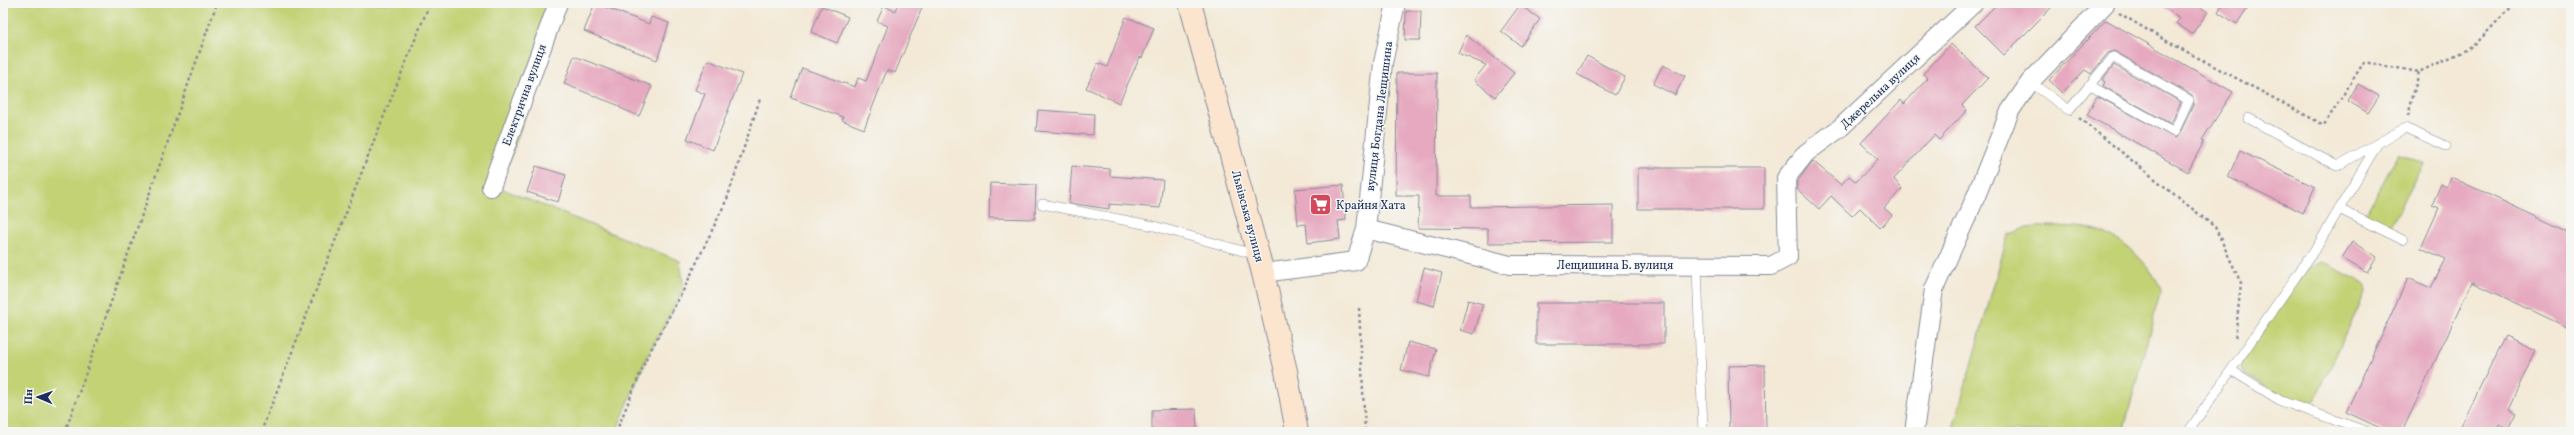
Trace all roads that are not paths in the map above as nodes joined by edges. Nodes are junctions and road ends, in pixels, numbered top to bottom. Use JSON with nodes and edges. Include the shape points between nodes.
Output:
{"nodes":[{"id":1,"x":558,"y":3,"type":"edge"},
{"id":2,"x":1190,"y":3,"type":"edge"},
{"id":3,"x":1396,"y":3,"type":"edge"},
{"id":4,"x":1974,"y":3,"type":"edge"},
{"id":5,"x":2104,"y":4,"type":"edge"},
{"id":6,"x":2030,"y":82,"type":"junction"},
{"id":7,"x":2090,"y":85,"type":"junction"},
{"id":8,"x":2248,"y":118,"type":"dead end"},
{"id":9,"x":2378,"y":143,"type":"junction"},
{"id":10,"x":2446,"y":146,"type":"dead end"},
{"id":11,"x":1786,"y":178,"type":"joint"},
{"id":12,"x":491,"y":187,"type":"dead end"},
{"id":13,"x":1042,"y":204,"type":"dead end"},
{"id":14,"x":2339,"y":209,"type":"junction"},
{"id":15,"x":1366,"y":229,"type":"junction"},
{"id":16,"x":2403,"y":240,"type":"dead end"},
{"id":17,"x":1261,"y":264,"type":"junction"},
{"id":18,"x":1697,"y":266,"type":"junction"},
{"id":19,"x":2231,"y":370,"type":"junction"},
{"id":20,"x":1297,"y":432,"type":"edge"},
{"id":21,"x":1703,"y":432,"type":"edge"},
{"id":22,"x":1914,"y":432,"type":"edge"},
{"id":23,"x":2188,"y":432,"type":"edge"},
{"id":24,"x":2368,"y":432,"type":"edge"}],
"edges":[{"from":1,"to":12,"type":"street","name":"Електрична вулиця"},
{"from":2,"to":17,"type":"main road","name":"Львівська вулиця"},
{"from":3,"to":15,"type":"street","name":"вулиця Богдана Лещишина","via":[[1383,63]]},
{"from":4,"to":11,"type":"street","name":"Джерельна вулиця","via":[[1840,128],[1806,153]]},
{"from":5,"to":6,"type":"street"},
{"from":6,"to":7,"type":"lane","via":[[2069,110]]},
{"from":6,"to":22,"type":"street","via":[[2010,112],[1974,201],[1934,289]]},
{"from":7,"to":7,"type":"lane","via":[[2113,57],[2189,100],[2174,132]]},
{"from":8,"to":9,"type":"lane","via":[[2337,166]]},
{"from":9,"to":10,"type":"lane","via":[[2405,128]]},
{"from":9,"to":14,"type":"lane"},
{"from":11,"to":18,"type":"street","name":"Лещишина Б. вулиця","via":[[1788,257],[1771,266]]},
{"from":13,"to":17,"type":"lane","via":[[1154,226]]},
{"from":14,"to":16,"type":"lane"},
{"from":14,"to":19,"type":"lane","via":[[2318,245]]},
{"from":15,"to":17,"type":"street","via":[[1356,261]]},
{"from":15,"to":18,"type":"street","name":"Лещишина Б. вулиця","via":[[1510,265]]},
{"from":17,"to":20,"type":"main road","name":"Львівська вулиця","via":[[1286,371]]},
{"from":18,"to":21,"type":"lane"},
{"from":19,"to":23,"type":"lane"},
{"from":19,"to":24,"type":"lane","via":[[2281,401]]}]}
